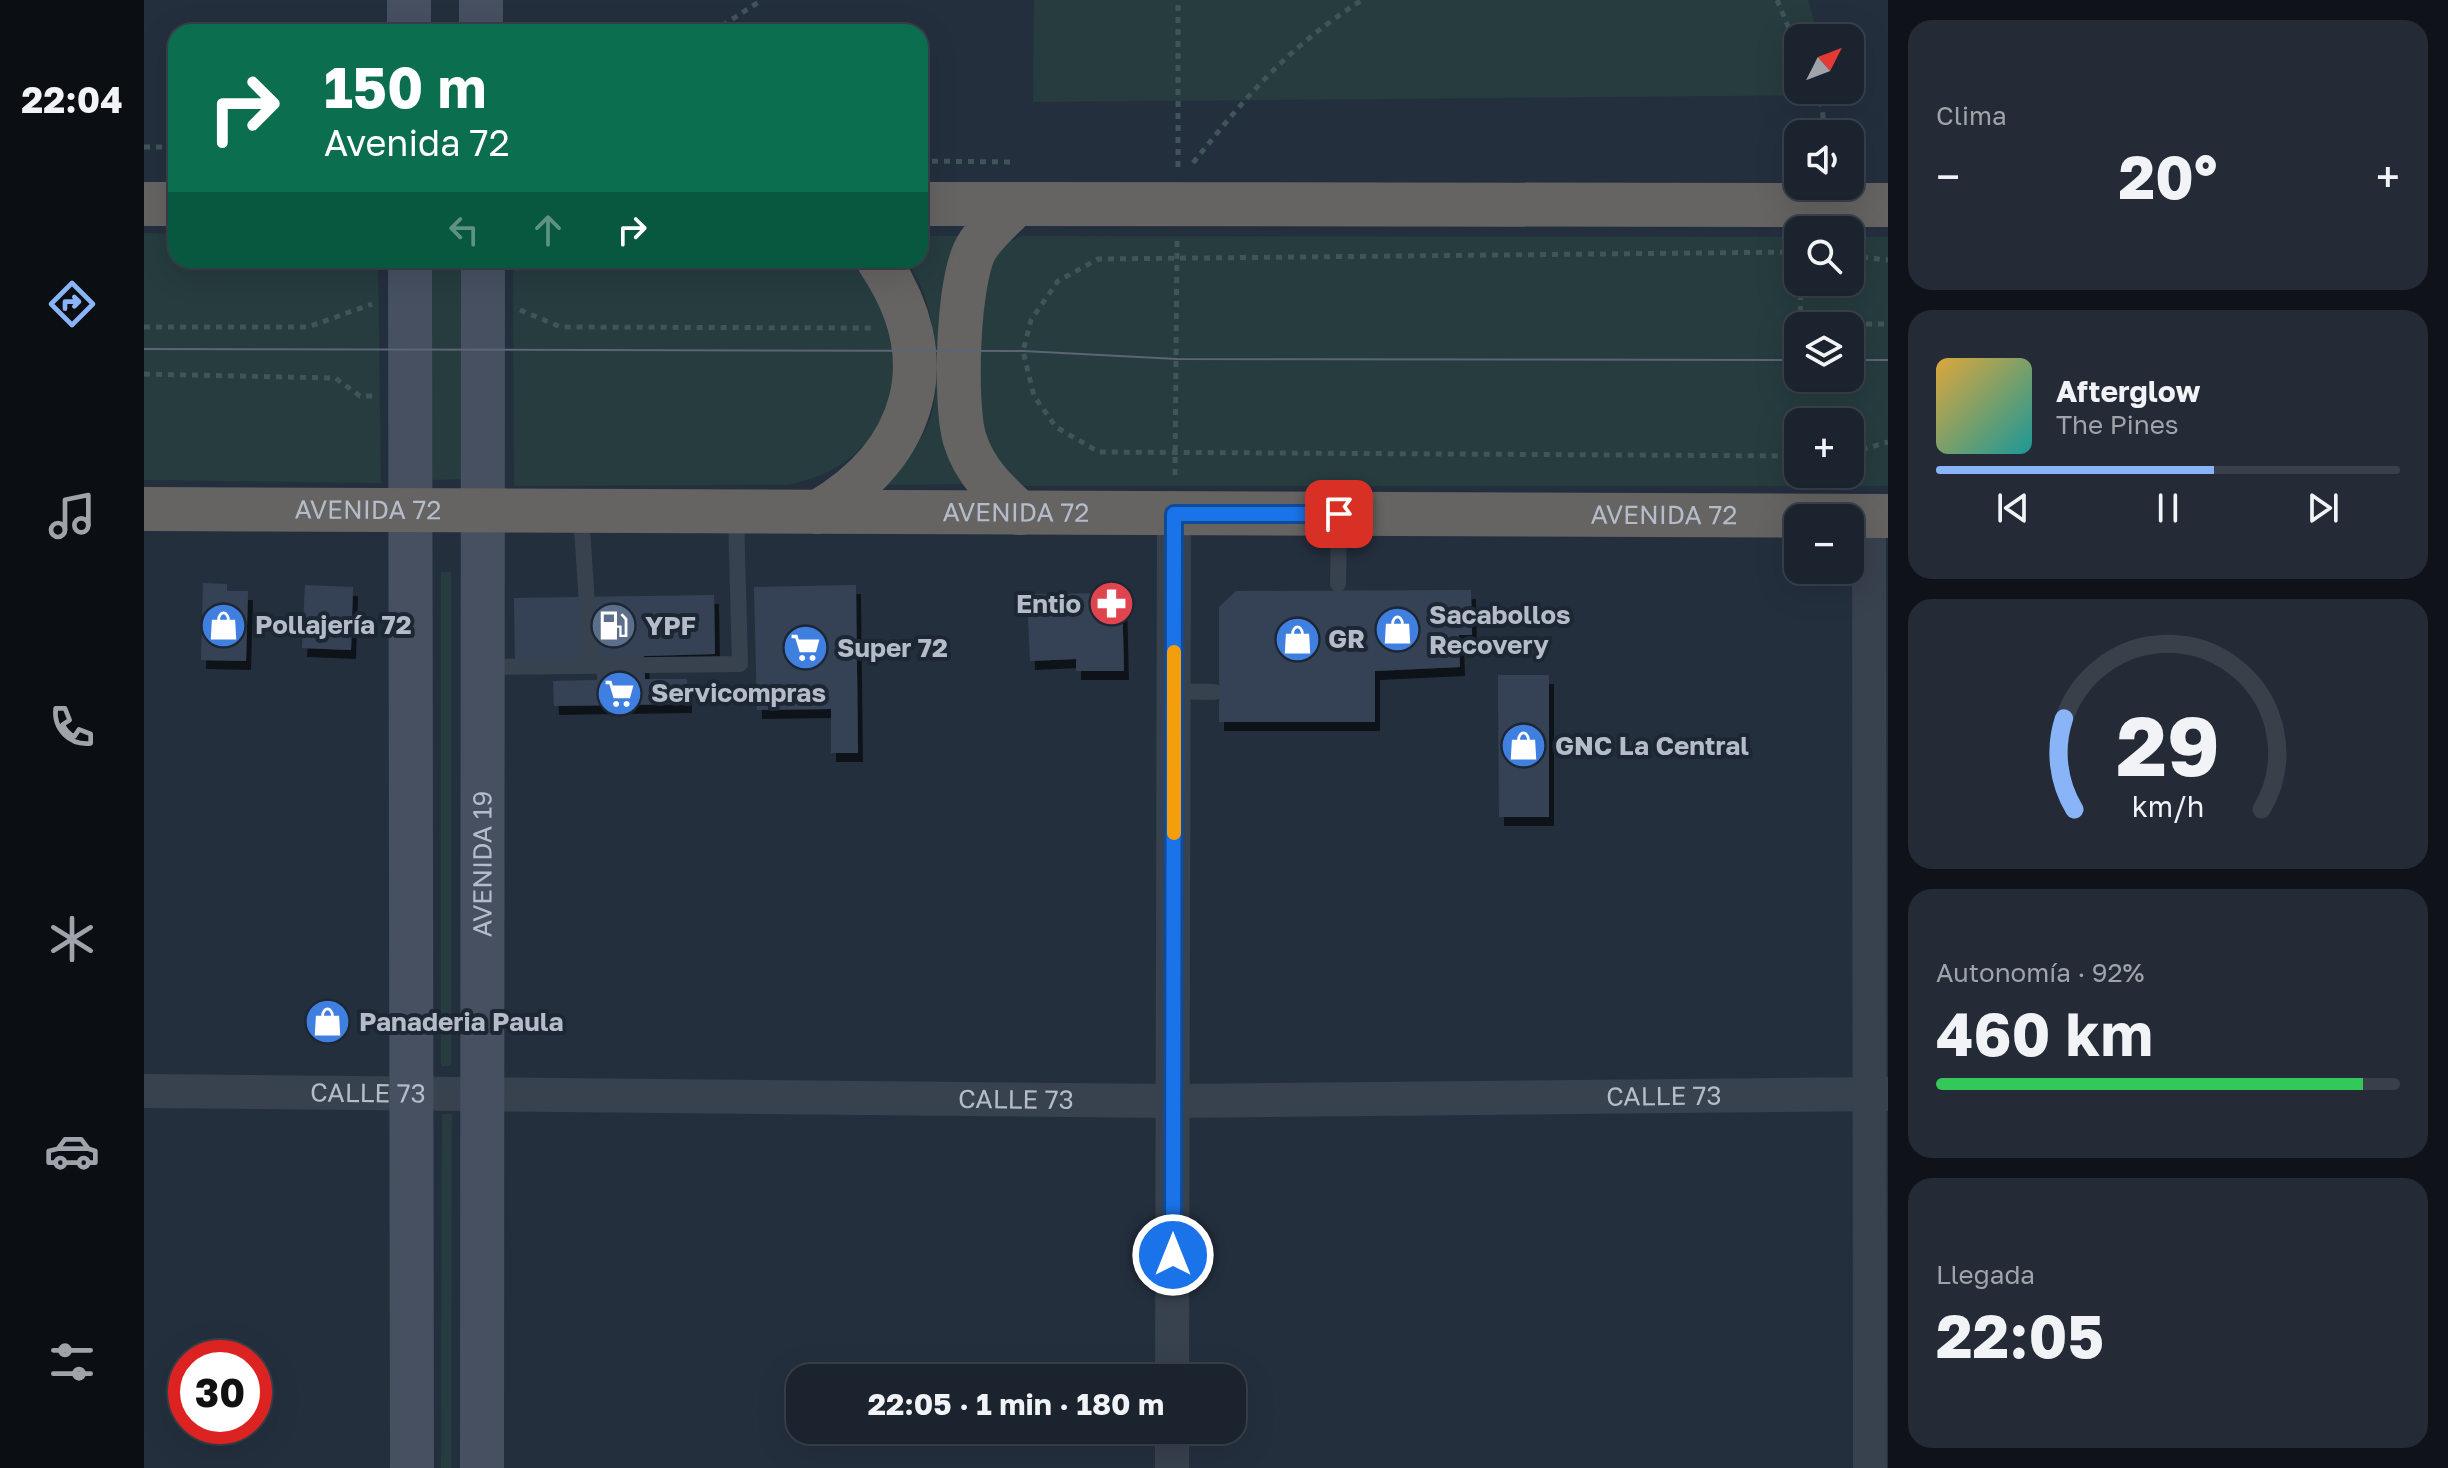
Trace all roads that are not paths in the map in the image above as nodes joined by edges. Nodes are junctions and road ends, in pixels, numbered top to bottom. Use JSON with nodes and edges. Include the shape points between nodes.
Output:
{"nodes":[{"id":1,"x":409,"y":0,"type":"edge"},
{"id":2,"x":481,"y":0,"type":"edge"},
{"id":3,"x":409,"y":24,"type":"edge"},
{"id":4,"x":481,"y":24,"type":"edge"},
{"id":5,"x":144,"y":204,"type":"edge"},
{"id":6,"x":168,"y":204,"type":"edge"},
{"id":7,"x":928,"y":204,"type":"edge"},
{"id":8,"x":1016,"y":204,"type":"junction"},
{"id":9,"x":1888,"y":205,"type":"edge"},
{"id":10,"x":884,"y":268,"type":"edge"},
{"id":11,"x":411,"y":275,"type":"edge"},
{"id":12,"x":484,"y":277,"type":"edge"},
{"id":13,"x":144,"y":509,"type":"edge"},
{"id":14,"x":413,"y":512,"type":"junction"},
{"id":15,"x":483,"y":512,"type":"junction"},
{"id":16,"x":581,"y":512,"type":"junction"},
{"id":17,"x":736,"y":512,"type":"junction"},
{"id":18,"x":818,"y":512,"type":"junction"},
{"id":19,"x":1020,"y":513,"type":"junction"},
{"id":20,"x":1174,"y":514,"type":"junction"},
{"id":21,"x":1339,"y":514,"type":"junction"},
{"id":22,"x":1879,"y":516,"type":"edge"},
{"id":23,"x":1338,"y":584,"type":"dead end"},
{"id":24,"x":591,"y":666,"type":"junction"},
{"id":25,"x":483,"y":667,"type":"junction"},
{"id":26,"x":1174,"y":691,"type":"junction"},
{"id":27,"x":1214,"y":692,"type":"dead end"},
{"id":28,"x":144,"y":1091,"type":"edge"},
{"id":29,"x":412,"y":1093,"type":"junction"},
{"id":30,"x":483,"y":1094,"type":"junction"},
{"id":31,"x":1880,"y":1094,"type":"edge"},
{"id":32,"x":1174,"y":1101,"type":"junction"},
{"id":33,"x":1172,"y":1364,"type":"edge"},
{"id":34,"x":1172,"y":1444,"type":"edge"},
{"id":35,"x":412,"y":1468,"type":"edge"},
{"id":36,"x":482,"y":1468,"type":"edge"},
{"id":37,"x":1172,"y":1468,"type":"edge"},
{"id":38,"x":1870,"y":1468,"type":"edge"}],
"edges":[{"from":1,"to":3,"type":"main road"},
{"from":2,"to":4,"type":"main road"},
{"from":5,"to":6,"type":"highway"},
{"from":7,"to":8,"type":"highway"},
{"from":8,"to":9,"type":"highway"},
{"from":8,"to":19,"type":"highway","via":[[976,246],[962,287],[959,352],[964,439],[984,480]]},
{"from":10,"to":18,"type":"highway","via":[[898,289],[912,328],[912,391],[901,429],[880,464],[852,492]]},
{"from":11,"to":14,"type":"main road"},
{"from":12,"to":15,"type":"main road","name":"AVENIDA 19"},
{"from":13,"to":14,"type":"highway","name":"AVENIDA 72"},
{"from":14,"to":15,"type":"highway","name":"AVENIDA 72"},
{"from":14,"to":29,"type":"main road"},
{"from":15,"to":16,"type":"highway","name":"AVENIDA 72"},
{"from":15,"to":25,"type":"main road","name":"AVENIDA 19"},
{"from":16,"to":17,"type":"highway","name":"AVENIDA 72"},
{"from":16,"to":24,"type":"lane"},
{"from":17,"to":18,"type":"highway","name":"AVENIDA 72"},
{"from":17,"to":24,"type":"lane","via":[[740,664]]},
{"from":18,"to":19,"type":"highway","name":"AVENIDA 72"},
{"from":19,"to":20,"type":"highway","name":"AVENIDA 72"},
{"from":20,"to":21,"type":"highway","name":"AVENIDA 72"},
{"from":20,"to":26,"type":"street"},
{"from":21,"to":22,"type":"highway","name":"AVENIDA 72"},
{"from":21,"to":23,"type":"lane"},
{"from":22,"to":31,"type":"street"},
{"from":24,"to":25,"type":"lane"},
{"from":25,"to":30,"type":"main road","name":"AVENIDA 19"},
{"from":26,"to":27,"type":"lane"},
{"from":26,"to":32,"type":"street"},
{"from":28,"to":29,"type":"street","name":"CALLE 73"},
{"from":29,"to":30,"type":"street","name":"CALLE 73"},
{"from":29,"to":35,"type":"main road"},
{"from":30,"to":32,"type":"street","name":"CALLE 73"},
{"from":30,"to":36,"type":"main road","name":"AVENIDA 19"},
{"from":31,"to":32,"type":"street","name":"CALLE 73"},
{"from":31,"to":38,"type":"street"},
{"from":32,"to":33,"type":"street"},
{"from":34,"to":37,"type":"street"}]}
